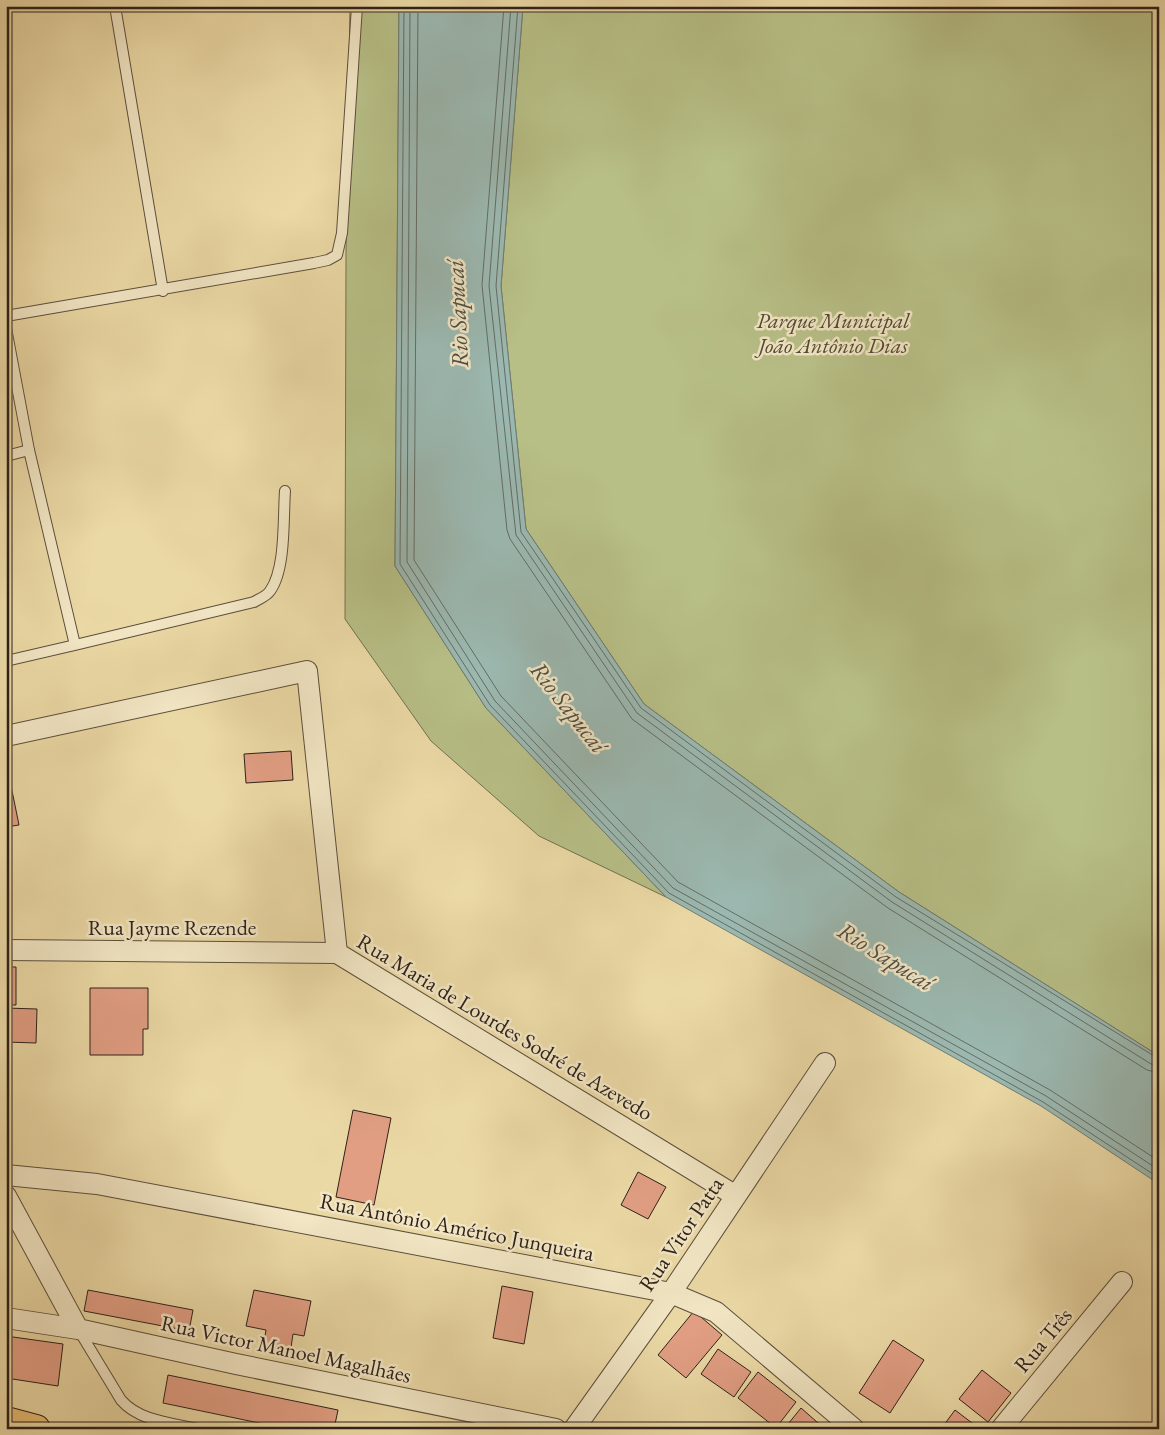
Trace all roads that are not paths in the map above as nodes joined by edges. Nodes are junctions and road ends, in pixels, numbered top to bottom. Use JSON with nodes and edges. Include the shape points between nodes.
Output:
{"nodes":[{"id":1,"x":115,"y":6,"type":"edge"},
{"id":2,"x":357,"y":6,"type":"edge"},
{"id":3,"x":163,"y":291,"type":"junction"},
{"id":4,"x":6,"y":316,"type":"edge"},
{"id":5,"x":6,"y":328,"type":"edge"},
{"id":6,"x":29,"y":450,"type":"junction"},
{"id":7,"x":6,"y":456,"type":"edge"},
{"id":8,"x":285,"y":491,"type":"dead end"},
{"id":9,"x":75,"y":645,"type":"junction"},
{"id":10,"x":6,"y":661,"type":"edge"},
{"id":11,"x":6,"y":736,"type":"edge"},
{"id":12,"x":6,"y":950,"type":"edge"},
{"id":13,"x":337,"y":952,"type":"junction"},
{"id":14,"x":825,"y":1063,"type":"dead end"},
{"id":15,"x":6,"y":1174,"type":"edge"},
{"id":16,"x":6,"y":1196,"type":"edge"},
{"id":17,"x":736,"y":1196,"type":"junction"},
{"id":18,"x":1122,"y":1282,"type":"dead end"},
{"id":19,"x":671,"y":1293,"type":"junction"},
{"id":20,"x":6,"y":1318,"type":"edge"},
{"id":21,"x":78,"y":1329,"type":"junction"},
{"id":22,"x":6,"y":1421,"type":"edge"},
{"id":23,"x":36,"y":1429,"type":"edge"},
{"id":24,"x":198,"y":1429,"type":"edge"},
{"id":25,"x":556,"y":1429,"type":"edge"},
{"id":26,"x":574,"y":1429,"type":"edge"},
{"id":27,"x":854,"y":1429,"type":"edge"},
{"id":28,"x":1001,"y":1429,"type":"edge"}],
"edges":[{"from":1,"to":3,"type":"lane"},
{"from":2,"to":3,"type":"lane","via":[[342,233],[336,254],[328,260]]},
{"from":3,"to":4,"type":"lane"},
{"from":5,"to":6,"type":"lane"},
{"from":6,"to":7,"type":"lane"},
{"from":6,"to":9,"type":"lane"},
{"from":8,"to":9,"type":"lane","via":[[280,562],[269,593],[254,602]]},
{"from":9,"to":10,"type":"lane"},
{"from":11,"to":13,"type":"street","name":"Rua Maria de Lourdes Sodré de Azevedo","via":[[307,671]]},
{"from":12,"to":13,"type":"street","name":"Rua Jayme Rezende"},
{"from":13,"to":17,"type":"street","name":"Rua Maria de Lourdes Sodré de Azevedo"},
{"from":14,"to":17,"type":"street","name":"Rua Vitor Patta"},
{"from":15,"to":19,"type":"street","name":"Rua Antônio Américo Junqueira","via":[[97,1184]]},
{"from":16,"to":21,"type":"street"},
{"from":17,"to":19,"type":"street","name":"Rua Vitor Patta"},
{"from":18,"to":28,"type":"street","name":"Rua Três"},
{"from":19,"to":26,"type":"street","name":"Rua Vitor Patta"},
{"from":19,"to":27,"type":"street","name":"Rua Antônio Américo Junqueira","via":[[716,1312]]},
{"from":20,"to":21,"type":"street","name":"Rua Victor Manoel Magalhães"},
{"from":21,"to":24,"type":"lane","via":[[130,1410]]},
{"from":21,"to":25,"type":"street","name":"Rua Victor Manoel Magalhães"},
{"from":22,"to":23,"type":"highway"}]}
